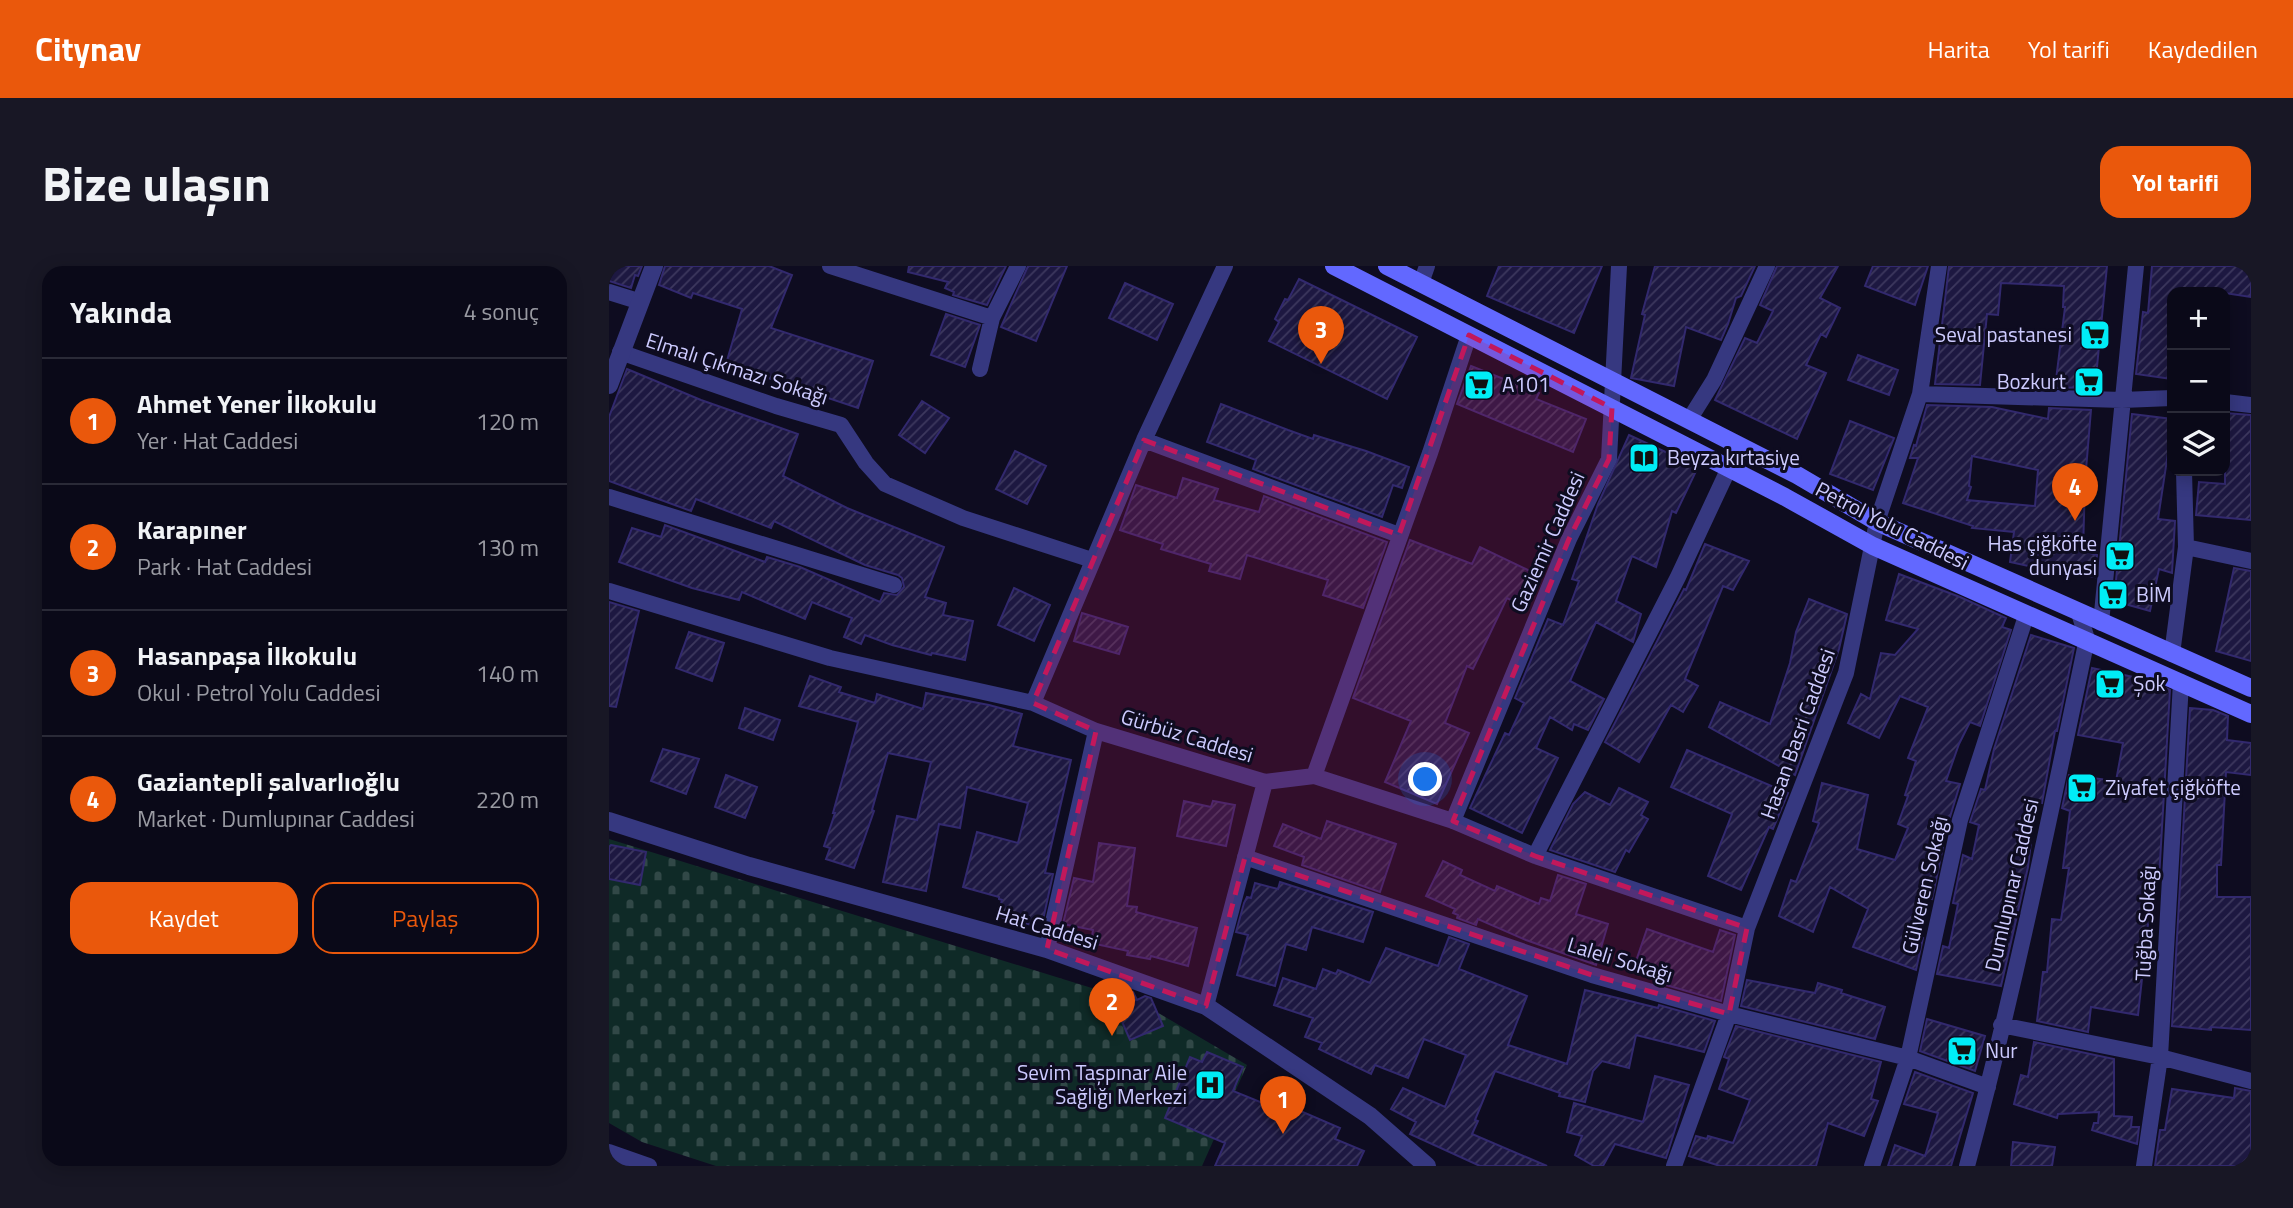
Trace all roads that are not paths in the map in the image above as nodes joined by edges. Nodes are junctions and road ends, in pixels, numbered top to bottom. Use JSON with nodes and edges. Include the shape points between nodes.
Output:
{"nodes":[{"id":1,"x":654,"y":266,"type":"edge"},
{"id":2,"x":830,"y":266,"type":"edge"},
{"id":3,"x":1019,"y":266,"type":"edge"},
{"id":4,"x":1226,"y":266,"type":"edge"},
{"id":5,"x":1334,"y":266,"type":"edge"},
{"id":6,"x":1387,"y":266,"type":"edge"},
{"id":7,"x":1427,"y":266,"type":"edge"},
{"id":8,"x":1619,"y":266,"type":"edge"},
{"id":9,"x":1767,"y":266,"type":"edge"},
{"id":10,"x":1939,"y":266,"type":"edge"},
{"id":11,"x":2136,"y":266,"type":"edge"},
{"id":12,"x":1421,"y":284,"type":"junction"},
{"id":13,"x":609,"y":292,"type":"edge"},
{"id":14,"x":641,"y":302,"type":"junction"},
{"id":15,"x":992,"y":318,"type":"junction"},
{"id":16,"x":1469,"y":335,"type":"junction"},
{"id":17,"x":620,"y":352,"type":"junction"},
{"id":18,"x":979,"y":369,"type":"dead end"},
{"id":19,"x":1611,"y":380,"type":"junction"},
{"id":20,"x":609,"y":385,"type":"edge"},
{"id":21,"x":1920,"y":394,"type":"junction"},
{"id":22,"x":2167,"y":398,"type":"edge"},
{"id":23,"x":2122,"y":400,"type":"junction"},
{"id":24,"x":2230,"y":403,"type":"edge"},
{"id":25,"x":2251,"y":405,"type":"edge"},
{"id":26,"x":1612,"y":408,"type":"junction"},
{"id":27,"x":1689,"y":420,"type":"junction"},
{"id":28,"x":1144,"y":440,"type":"junction"},
{"id":29,"x":1729,"y":468,"type":"junction"},
{"id":30,"x":2184,"y":476,"type":"edge"},
{"id":31,"x":609,"y":497,"type":"edge"},
{"id":32,"x":1877,"y":522,"type":"junction"},
{"id":33,"x":1399,"y":535,"type":"junction"},
{"id":34,"x":1873,"y":546,"type":"junction"},
{"id":35,"x":2186,"y":547,"type":"junction"},
{"id":36,"x":1093,"y":560,"type":"junction"},
{"id":37,"x":2251,"y":561,"type":"edge"},
{"id":38,"x":894,"y":585,"type":"dead end"},
{"id":39,"x":609,"y":591,"type":"edge"},
{"id":40,"x":2079,"y":613,"type":"junction"},
{"id":41,"x":2026,"y":616,"type":"junction"},
{"id":42,"x":2101,"y":622,"type":"junction"},
{"id":43,"x":2087,"y":639,"type":"junction"},
{"id":44,"x":2172,"y":654,"type":"junction"},
{"id":45,"x":2181,"y":682,"type":"junction"},
{"id":46,"x":2251,"y":688,"type":"edge"},
{"id":47,"x":1033,"y":704,"type":"junction"},
{"id":48,"x":2251,"y":714,"type":"edge"},
{"id":49,"x":1096,"y":731,"type":"junction"},
{"id":50,"x":1314,"y":776,"type":"junction"},
{"id":51,"x":1265,"y":782,"type":"junction"},
{"id":52,"x":609,"y":821,"type":"edge"},
{"id":53,"x":1453,"y":821,"type":"junction"},
{"id":54,"x":1535,"y":856,"type":"junction"},
{"id":55,"x":1245,"y":858,"type":"junction"},
{"id":56,"x":1747,"y":928,"type":"junction"},
{"id":57,"x":1047,"y":949,"type":"junction"},
{"id":58,"x":1206,"y":1006,"type":"junction"},
{"id":59,"x":1730,"y":1014,"type":"junction"},
{"id":60,"x":2001,"y":1025,"type":"junction"},
{"id":61,"x":2159,"y":1057,"type":"junction"},
{"id":62,"x":1908,"y":1058,"type":"junction"},
{"id":63,"x":2251,"y":1081,"type":"edge"},
{"id":64,"x":1988,"y":1087,"type":"junction"},
{"id":65,"x":609,"y":1152,"type":"edge"},
{"id":66,"x":649,"y":1166,"type":"edge"},
{"id":67,"x":1427,"y":1166,"type":"edge"},
{"id":68,"x":1674,"y":1166,"type":"edge"},
{"id":69,"x":1872,"y":1166,"type":"edge"},
{"id":70,"x":1967,"y":1166,"type":"edge"},
{"id":71,"x":2144,"y":1166,"type":"edge"}],
"edges":[{"from":1,"to":14,"type":"street"},
{"from":2,"to":15,"type":"street"},
{"from":3,"to":15,"type":"street"},
{"from":4,"to":28,"type":"street"},
{"from":5,"to":16,"type":"main road","name":"Petrol Yolu Caddesi"},
{"from":6,"to":12,"type":"main road","name":"Petrol Yolu Caddesi"},
{"from":7,"to":12,"type":"street"},
{"from":8,"to":19,"type":"street","name":"Gaziemir Caddesi"},
{"from":9,"to":27,"type":"street","via":[[1714,380]]},
{"from":10,"to":21,"type":"street","name":"Hasan Basri Caddesi"},
{"from":11,"to":23,"type":"street"},
{"from":12,"to":19,"type":"main road","name":"Petrol Yolu Caddesi"},
{"from":13,"to":14,"type":"street"},
{"from":14,"to":17,"type":"street"},
{"from":15,"to":18,"type":"street"},
{"from":16,"to":26,"type":"main road","name":"Petrol Yolu Caddesi"},
{"from":16,"to":33,"type":"street"},
{"from":17,"to":20,"type":"street"},
{"from":17,"to":36,"type":"street","name":"Elmalı Çıkmazı Sokağı","via":[[841,425],[885,484],[963,518]]},
{"from":19,"to":26,"type":"street","name":"Gaziemir Caddesi"},
{"from":19,"to":27,"type":"main road","name":"Petrol Yolu Caddesi"},
{"from":21,"to":23,"type":"street"},
{"from":21,"to":32,"type":"street","name":"Hasan Basri Caddesi"},
{"from":22,"to":23,"type":"street"},
{"from":23,"to":42,"type":"street"},
{"from":24,"to":25,"type":"street"},
{"from":26,"to":29,"type":"main road","name":"Petrol Yolu Caddesi"},
{"from":26,"to":53,"type":"street","name":"Gaziemir Caddesi","via":[[1609,459],[1569,539]]},
{"from":27,"to":32,"type":"main road","name":"Petrol Yolu Caddesi"},
{"from":28,"to":33,"type":"street"},
{"from":28,"to":36,"type":"street"},
{"from":29,"to":34,"type":"main road","name":"Petrol Yolu Caddesi"},
{"from":29,"to":54,"type":"street"},
{"from":30,"to":35,"type":"street"},
{"from":31,"to":38,"type":"street"},
{"from":32,"to":34,"type":"street","name":"Hasan Basri Caddesi"},
{"from":32,"to":40,"type":"main road","name":"Petrol Yolu Caddesi"},
{"from":33,"to":50,"type":"street"},
{"from":34,"to":41,"type":"main road","name":"Petrol Yolu Caddesi"},
{"from":34,"to":56,"type":"street","name":"Hasan Basri Caddesi","via":[[1846,673]]},
{"from":35,"to":37,"type":"street"},
{"from":35,"to":44,"type":"street"},
{"from":36,"to":47,"type":"street"},
{"from":39,"to":47,"type":"street","name":"Gürbüz Caddesi","via":[[830,658]]},
{"from":40,"to":42,"type":"main road","name":"Petrol Yolu Caddesi"},
{"from":40,"to":43,"type":"street","name":"Dumlupınar Caddesi"},
{"from":41,"to":43,"type":"main road","name":"Petrol Yolu Caddesi"},
{"from":41,"to":62,"type":"street","name":"Gülveren Sokağı","via":[[1961,820]]},
{"from":42,"to":44,"type":"main road","name":"Petrol Yolu Caddesi"},
{"from":43,"to":45,"type":"main road","name":"Petrol Yolu Caddesi"},
{"from":43,"to":60,"type":"street","name":"Dumlupınar Caddesi"},
{"from":44,"to":46,"type":"main road","name":"Petrol Yolu Caddesi"},
{"from":45,"to":48,"type":"main road","name":"Petrol Yolu Caddesi"},
{"from":45,"to":61,"type":"street","name":"Tuğba Sokağı"},
{"from":47,"to":49,"type":"street","name":"Gürbüz Caddesi"},
{"from":49,"to":51,"type":"street","name":"Gürbüz Caddesi"},
{"from":49,"to":57,"type":"street"},
{"from":50,"to":51,"type":"street","name":"Gürbüz Caddesi"},
{"from":50,"to":53,"type":"street","name":"Gürbüz Caddesi"},
{"from":51,"to":55,"type":"street"},
{"from":52,"to":57,"type":"street","name":"Hat Caddesi","via":[[749,866]]},
{"from":53,"to":54,"type":"street","name":"Gürbüz Caddesi"},
{"from":54,"to":56,"type":"street","name":"Gürbüz Caddesi"},
{"from":55,"to":58,"type":"street"},
{"from":55,"to":59,"type":"street","name":"Laleli Sokağı","via":[[1592,975]]},
{"from":56,"to":59,"type":"street","name":"Hasan Basri Caddesi"},
{"from":57,"to":58,"type":"street","name":"Hat Caddesi"},
{"from":58,"to":67,"type":"street","name":"Hat Caddesi","via":[[1370,1116]]},
{"from":59,"to":62,"type":"street","name":"Laleli Sokağı"},
{"from":59,"to":68,"type":"street","name":"Hasan Basri Caddesi"},
{"from":60,"to":61,"type":"street"},
{"from":60,"to":64,"type":"street","name":"Dumlupınar Caddesi"},
{"from":61,"to":63,"type":"street"},
{"from":61,"to":71,"type":"street","name":"Tuğba Sokağı"},
{"from":62,"to":64,"type":"street","name":"Laleli Sokağı"},
{"from":62,"to":69,"type":"street","name":"Gülveren Sokağı"},
{"from":64,"to":70,"type":"street","name":"Dumlupınar Caddesi"},
{"from":65,"to":66,"type":"street"}]}
